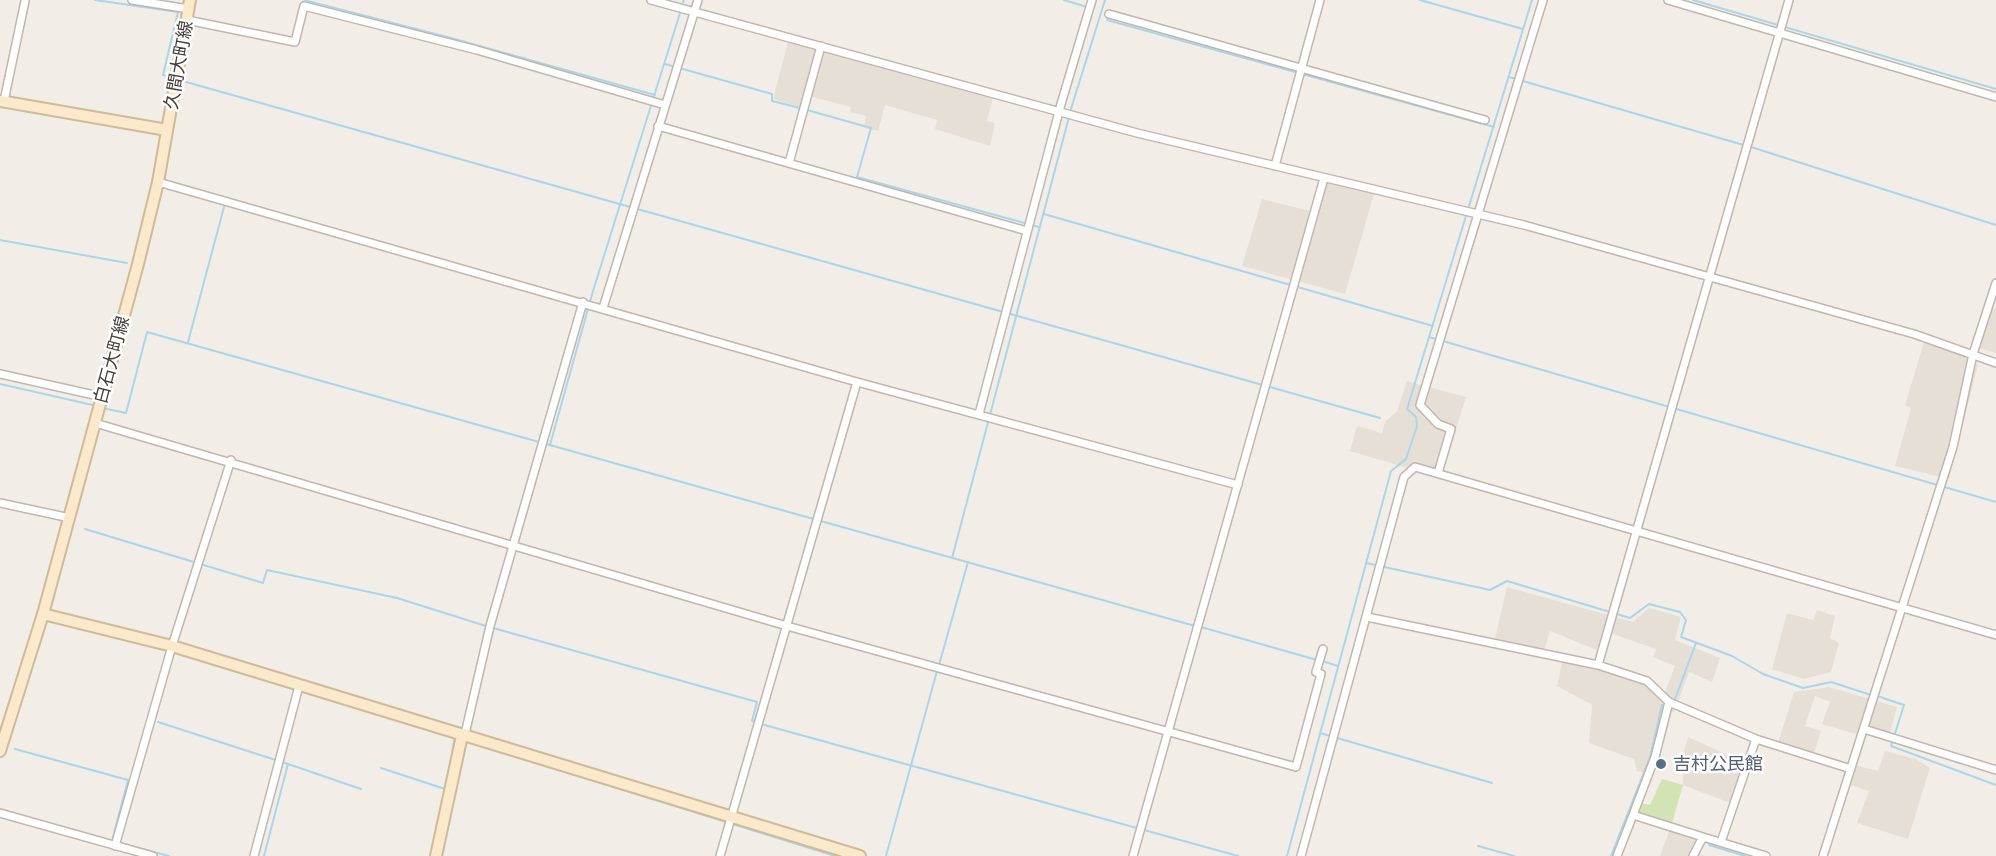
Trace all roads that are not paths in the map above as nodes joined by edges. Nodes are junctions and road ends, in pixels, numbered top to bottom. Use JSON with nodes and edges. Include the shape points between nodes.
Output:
{"nodes":[{"id":1,"x":23,"y":0,"type":"edge"},
{"id":2,"x":132,"y":0,"type":"edge"},
{"id":3,"x":651,"y":0,"type":"edge"},
{"id":4,"x":698,"y":0,"type":"edge"},
{"id":5,"x":1320,"y":0,"type":"edge"},
{"id":6,"x":1543,"y":0,"type":"edge"},
{"id":7,"x":1668,"y":0,"type":"edge"},
{"id":8,"x":1789,"y":0,"type":"edge"},
{"id":9,"x":305,"y":3,"type":"edge"},
{"id":10,"x":1091,"y":5,"type":"edge"},
{"id":11,"x":189,"y":10,"type":"edge"},
{"id":12,"x":694,"y":12,"type":"junction"},
{"id":13,"x":1109,"y":14,"type":"dead end"},
{"id":14,"x":1781,"y":28,"type":"junction"},
{"id":15,"x":821,"y":46,"type":"junction"},
{"id":16,"x":1300,"y":72,"type":"junction"},
{"id":17,"x":1996,"y":97,"type":"edge"},
{"id":18,"x":2,"y":101,"type":"edge"},
{"id":19,"x":665,"y":105,"type":"junction"},
{"id":20,"x":1066,"y":114,"type":"junction"},
{"id":21,"x":1485,"y":120,"type":"dead end"},
{"id":22,"x":658,"y":126,"type":"junction"},
{"id":23,"x":167,"y":130,"type":"junction"},
{"id":24,"x":789,"y":163,"type":"junction"},
{"id":25,"x":1275,"y":166,"type":"junction"},
{"id":26,"x":1324,"y":177,"type":"junction"},
{"id":27,"x":158,"y":182,"type":"junction"},
{"id":28,"x":1472,"y":212,"type":"junction"},
{"id":29,"x":1028,"y":227,"type":"junction"},
{"id":30,"x":1710,"y":276,"type":"junction"},
{"id":31,"x":1996,"y":283,"type":"edge"},
{"id":32,"x":587,"y":304,"type":"junction"},
{"id":33,"x":603,"y":308,"type":"junction"},
{"id":34,"x":1973,"y":354,"type":"junction"},
{"id":35,"x":1996,"y":363,"type":"edge"},
{"id":36,"x":0,"y":374,"type":"edge"},
{"id":37,"x":857,"y":382,"type":"junction"},
{"id":38,"x":101,"y":404,"type":"junction"},
{"id":39,"x":985,"y":416,"type":"junction"},
{"id":40,"x":95,"y":423,"type":"junction"},
{"id":41,"x":231,"y":460,"type":"junction"},
{"id":42,"x":1438,"y":473,"type":"junction"},
{"id":43,"x":1238,"y":485,"type":"junction"},
{"id":44,"x":0,"y":503,"type":"edge"},
{"id":45,"x":70,"y":518,"type":"junction"},
{"id":46,"x":1637,"y":531,"type":"junction"},
{"id":47,"x":513,"y":545,"type":"junction"},
{"id":48,"x":1901,"y":607,"type":"junction"},
{"id":49,"x":43,"y":614,"type":"junction"},
{"id":50,"x":1367,"y":617,"type":"junction"},
{"id":51,"x":787,"y":626,"type":"junction"},
{"id":52,"x":1996,"y":635,"type":"edge"},
{"id":53,"x":172,"y":646,"type":"junction"},
{"id":54,"x":1321,"y":655,"type":"dead end"},
{"id":55,"x":1598,"y":665,"type":"junction"},
{"id":56,"x":299,"y":686,"type":"junction"},
{"id":57,"x":1669,"y":702,"type":"junction"},
{"id":58,"x":1864,"y":729,"type":"junction"},
{"id":59,"x":1168,"y":732,"type":"junction"},
{"id":60,"x":465,"y":734,"type":"junction"},
{"id":61,"x":1756,"y":739,"type":"junction"},
{"id":62,"x":0,"y":751,"type":"edge"},
{"id":63,"x":1851,"y":769,"type":"junction"},
{"id":64,"x":1996,"y":770,"type":"edge"},
{"id":65,"x":0,"y":813,"type":"edge"},
{"id":66,"x":1633,"y":814,"type":"junction"},
{"id":67,"x":730,"y":820,"type":"junction"},
{"id":68,"x":1702,"y":837,"type":"junction"},
{"id":69,"x":1721,"y":842,"type":"junction"},
{"id":70,"x":116,"y":843,"type":"junction"},
{"id":71,"x":153,"y":856,"type":"edge"},
{"id":72,"x":254,"y":856,"type":"edge"},
{"id":73,"x":436,"y":856,"type":"edge"},
{"id":74,"x":720,"y":856,"type":"edge"},
{"id":75,"x":860,"y":856,"type":"edge"},
{"id":76,"x":1133,"y":856,"type":"edge"},
{"id":77,"x":1301,"y":856,"type":"edge"},
{"id":78,"x":1617,"y":856,"type":"edge"},
{"id":79,"x":1693,"y":856,"type":"edge"},
{"id":80,"x":1766,"y":856,"type":"edge"},
{"id":81,"x":1823,"y":856,"type":"edge"}],
"edges":[{"from":1,"to":18,"type":"street"},
{"from":2,"to":11,"type":"street"},
{"from":3,"to":12,"type":"street"},
{"from":4,"to":12,"type":"street"},
{"from":5,"to":16,"type":"street"},
{"from":6,"to":28,"type":"street"},
{"from":7,"to":14,"type":"street"},
{"from":8,"to":14,"type":"street"},
{"from":9,"to":11,"type":"street","via":[[295,42]]},
{"from":9,"to":19,"type":"street"},
{"from":10,"to":20,"type":"street"},
{"from":11,"to":23,"type":"street","name":"久間大町線"},
{"from":12,"to":15,"type":"street"},
{"from":12,"to":19,"type":"street"},
{"from":13,"to":16,"type":"street"},
{"from":14,"to":17,"type":"street"},
{"from":14,"to":30,"type":"street"},
{"from":15,"to":20,"type":"street"},
{"from":15,"to":24,"type":"street"},
{"from":16,"to":21,"type":"street"},
{"from":16,"to":25,"type":"street"},
{"from":18,"to":23,"type":"street"},
{"from":19,"to":22,"type":"street"},
{"from":20,"to":25,"type":"street"},
{"from":20,"to":29,"type":"street"},
{"from":22,"to":24,"type":"street"},
{"from":22,"to":33,"type":"street"},
{"from":23,"to":27,"type":"street","name":"白石大町線"},
{"from":24,"to":29,"type":"street"},
{"from":25,"to":26,"type":"street"},
{"from":26,"to":28,"type":"street"},
{"from":26,"to":43,"type":"street"},
{"from":27,"to":32,"type":"street"},
{"from":27,"to":38,"type":"street","name":"白石大町線"},
{"from":28,"to":30,"type":"street"},
{"from":28,"to":42,"type":"street","via":[[1420,405],[1438,424],[1451,429]]},
{"from":29,"to":39,"type":"street"},
{"from":30,"to":34,"type":"street"},
{"from":30,"to":46,"type":"street"},
{"from":31,"to":34,"type":"street"},
{"from":32,"to":33,"type":"street"},
{"from":32,"to":47,"type":"street","via":[[543,437]]},
{"from":33,"to":37,"type":"street"},
{"from":34,"to":35,"type":"street"},
{"from":34,"to":48,"type":"street","via":[[1953,447]]},
{"from":36,"to":38,"type":"street"},
{"from":37,"to":39,"type":"street"},
{"from":37,"to":51,"type":"street"},
{"from":38,"to":40,"type":"street","name":"白石大町線"},
{"from":39,"to":43,"type":"street"},
{"from":40,"to":41,"type":"street"},
{"from":40,"to":45,"type":"street","name":"白石大町線"},
{"from":41,"to":47,"type":"street"},
{"from":41,"to":53,"type":"street"},
{"from":42,"to":46,"type":"street"},
{"from":42,"to":50,"type":"street","via":[[1415,467],[1404,477]]},
{"from":43,"to":59,"type":"street"},
{"from":44,"to":45,"type":"street"},
{"from":45,"to":49,"type":"street","name":"白石大町線"},
{"from":46,"to":48,"type":"street"},
{"from":46,"to":55,"type":"street"},
{"from":47,"to":51,"type":"street"},
{"from":47,"to":60,"type":"street"},
{"from":48,"to":52,"type":"street"},
{"from":48,"to":58,"type":"street"},
{"from":49,"to":53,"type":"street"},
{"from":49,"to":62,"type":"street","name":"白石大町線"},
{"from":50,"to":55,"type":"street"},
{"from":50,"to":77,"type":"street"},
{"from":51,"to":59,"type":"street"},
{"from":51,"to":67,"type":"street"},
{"from":53,"to":56,"type":"street"},
{"from":53,"to":70,"type":"street"},
{"from":54,"to":59,"type":"street","via":[[1316,672],[1321,674],[1296,767]]},
{"from":55,"to":57,"type":"street","via":[[1647,681]]},
{"from":56,"to":60,"type":"street"},
{"from":56,"to":72,"type":"street"},
{"from":57,"to":61,"type":"street"},
{"from":57,"to":66,"type":"street","via":[[1655,757]]},
{"from":58,"to":63,"type":"street"},
{"from":58,"to":64,"type":"street"},
{"from":59,"to":76,"type":"street"},
{"from":60,"to":67,"type":"street"},
{"from":60,"to":73,"type":"street"},
{"from":61,"to":63,"type":"street"},
{"from":61,"to":69,"type":"street"},
{"from":63,"to":81,"type":"street"},
{"from":65,"to":70,"type":"street"},
{"from":66,"to":68,"type":"street"},
{"from":66,"to":78,"type":"street"},
{"from":67,"to":74,"type":"street"},
{"from":67,"to":75,"type":"street"},
{"from":68,"to":69,"type":"street"},
{"from":68,"to":79,"type":"street"},
{"from":69,"to":80,"type":"street"},
{"from":70,"to":71,"type":"street"}]}
